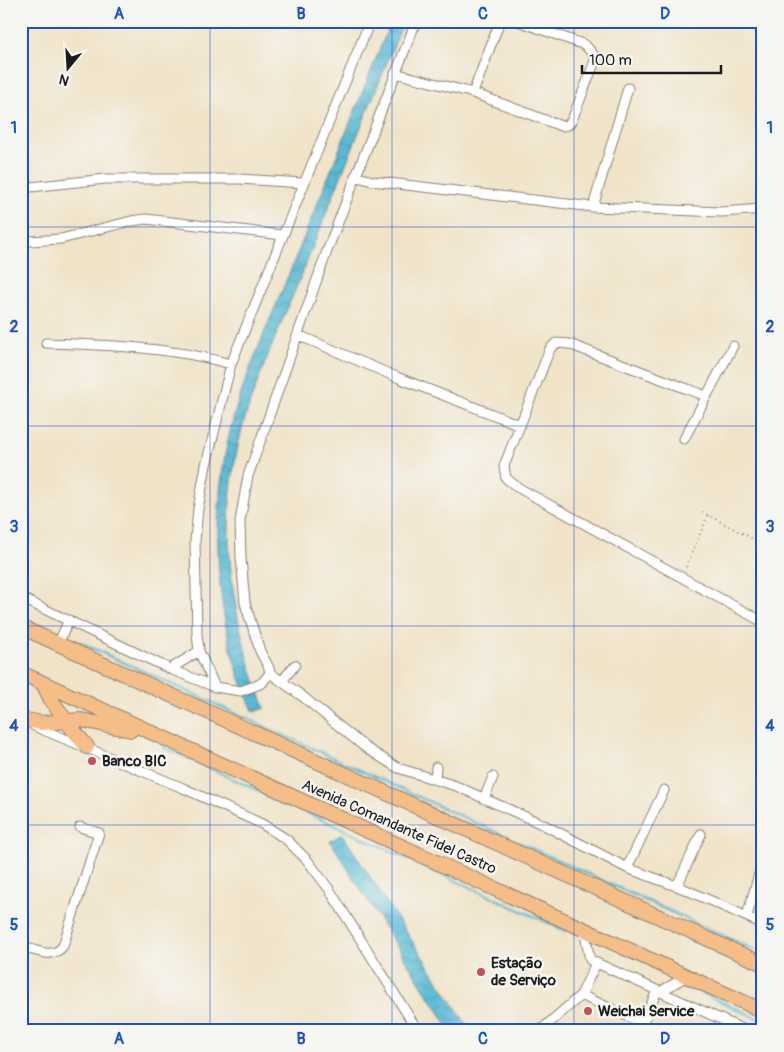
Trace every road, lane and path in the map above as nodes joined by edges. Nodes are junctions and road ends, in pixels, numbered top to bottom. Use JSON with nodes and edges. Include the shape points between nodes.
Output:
{"nodes":[{"id":1,"x":370,"y":21,"type":"edge"},
{"id":2,"x":416,"y":21,"type":"edge"},
{"id":3,"x":500,"y":21,"type":"edge"},
{"id":4,"x":518,"y":21,"type":"edge"},
{"id":5,"x":395,"y":73,"type":"junction"},
{"id":6,"x":628,"y":88,"type":"dead end"},
{"id":7,"x":473,"y":93,"type":"junction"},
{"id":8,"x":355,"y":176,"type":"junction"},
{"id":9,"x":303,"y":183,"type":"junction"},
{"id":10,"x":21,"y":188,"type":"edge"},
{"id":11,"x":593,"y":207,"type":"junction"},
{"id":12,"x":763,"y":209,"type":"edge"},
{"id":13,"x":282,"y":235,"type":"junction"},
{"id":14,"x":30,"y":241,"type":"dead end"},
{"id":15,"x":298,"y":335,"type":"junction"},
{"id":16,"x":46,"y":343,"type":"dead end"},
{"id":17,"x":733,"y":346,"type":"dead end"},
{"id":18,"x":231,"y":364,"type":"junction"},
{"id":19,"x":706,"y":396,"type":"junction"},
{"id":20,"x":520,"y":425,"type":"junction"},
{"id":21,"x":684,"y":439,"type":"dead end"},
{"id":22,"x":702,"y":512,"type":"dead end"},
{"id":23,"x":708,"y":516,"type":"junction"},
{"id":24,"x":763,"y":544,"type":"edge"},
{"id":25,"x":686,"y":567,"type":"dead end"},
{"id":26,"x":21,"y":598,"type":"edge"},
{"id":27,"x":69,"y":620,"type":"junction"},
{"id":28,"x":763,"y":622,"type":"edge"},
{"id":29,"x":21,"y":627,"type":"edge"},
{"id":30,"x":58,"y":644,"type":"junction"},
{"id":31,"x":199,"y":651,"type":"junction"},
{"id":32,"x":295,"y":665,"type":"dead end"},
{"id":33,"x":170,"y":669,"type":"junction"},
{"id":34,"x":21,"y":673,"type":"edge"},
{"id":35,"x":270,"y":673,"type":"junction"},
{"id":36,"x":282,"y":681,"type":"junction"},
{"id":37,"x":43,"y":683,"type":"junction"},
{"id":38,"x":216,"y":687,"type":"junction"},
{"id":39,"x":50,"y":698,"type":"junction"},
{"id":40,"x":24,"y":720,"type":"edge"},
{"id":41,"x":66,"y":721,"type":"junction"},
{"id":42,"x":175,"y":744,"type":"junction"},
{"id":43,"x":87,"y":747,"type":"junction"},
{"id":44,"x":436,"y":767,"type":"dead end"},
{"id":45,"x":493,"y":777,"type":"dead end"},
{"id":46,"x":435,"y":780,"type":"junction"},
{"id":47,"x":664,"y":790,"type":"dead end"},
{"id":48,"x":484,"y":799,"type":"junction"},
{"id":49,"x":80,"y":827,"type":"dead end"},
{"id":50,"x":701,"y":834,"type":"dead end"},
{"id":51,"x":763,"y":860,"type":"edge"},
{"id":52,"x":627,"y":868,"type":"junction"},
{"id":53,"x":677,"y":886,"type":"junction"},
{"id":54,"x":747,"y":916,"type":"junction"},
{"id":55,"x":763,"y":924,"type":"edge"},
{"id":56,"x":584,"y":929,"type":"junction"},
{"id":57,"x":21,"y":946,"type":"edge"},
{"id":58,"x":596,"y":963,"type":"junction"},
{"id":59,"x":763,"y":964,"type":"edge"},
{"id":60,"x":687,"y":976,"type":"junction"},
{"id":61,"x":659,"y":991,"type":"junction"},
{"id":62,"x":581,"y":995,"type":"junction"},
{"id":63,"x":763,"y":1011,"type":"edge"},
{"id":64,"x":640,"y":1027,"type":"edge"},
{"id":65,"x":418,"y":1031,"type":"edge"},
{"id":66,"x":540,"y":1031,"type":"edge"},
{"id":67,"x":747,"y":1031,"type":"edge"}],
"edges":[{"from":1,"to":9,"type":"street"},
{"from":2,"to":5,"type":"street"},
{"from":3,"to":7,"type":"street"},
{"from":4,"to":7,"type":"street","via":[[585,45],[593,54],[594,61],[572,120],[561,126]]},
{"from":5,"to":7,"type":"street"},
{"from":5,"to":8,"type":"street"},
{"from":6,"to":11,"type":"street"},
{"from":8,"to":11,"type":"street","via":[[372,181]]},
{"from":8,"to":15,"type":"street"},
{"from":9,"to":10,"type":"street","via":[[240,179],[105,179]]},
{"from":9,"to":13,"type":"street"},
{"from":11,"to":12,"type":"street","via":[[722,212]]},
{"from":13,"to":14,"type":"street","via":[[146,219],[61,239]]},
{"from":13,"to":18,"type":"street"},
{"from":15,"to":20,"type":"street"},
{"from":15,"to":35,"type":"street","via":[[248,476],[240,521],[245,603]]},
{"from":16,"to":18,"type":"street","via":[[117,345],[212,358]]},
{"from":17,"to":19,"type":"street"},
{"from":18,"to":31,"type":"street","via":[[198,509],[195,541]]},
{"from":19,"to":20,"type":"street","via":[[569,344],[556,343],[550,348]]},
{"from":19,"to":21,"type":"street"},
{"from":20,"to":28,"type":"street","via":[[504,466],[506,478],[517,487]]},
{"from":22,"to":23,"type":"path"},
{"from":23,"to":24,"type":"path"},
{"from":23,"to":25,"type":"path"},
{"from":26,"to":27,"type":"street"},
{"from":27,"to":30,"type":"street"},
{"from":27,"to":33,"type":"street"},
{"from":29,"to":30,"type":"highway","name":"Avenida Comandante Fidel Castro"},
{"from":30,"to":59,"type":"highway","name":"Avenida Comandante Fidel Castro"},
{"from":31,"to":33,"type":"street"},
{"from":31,"to":38,"type":"street"},
{"from":32,"to":36,"type":"street"},
{"from":33,"to":38,"type":"street"},
{"from":34,"to":37,"type":"highway","name":"Avenida Comandante Fidel Castro"},
{"from":35,"to":36,"type":"street"},
{"from":35,"to":38,"type":"street","via":[[262,683],[240,690]]},
{"from":36,"to":46,"type":"street","via":[[366,748],[398,768]]},
{"from":37,"to":39,"type":"highway"},
{"from":37,"to":42,"type":"highway","name":"Avenida Comandante Fidel Castro"},
{"from":39,"to":40,"type":"highway","via":[[46,716],[36,721]]},
{"from":39,"to":41,"type":"highway"},
{"from":40,"to":41,"type":"highway","via":[[42,723]]},
{"from":40,"to":43,"type":"street"},
{"from":41,"to":42,"type":"highway","via":[[97,722]]},
{"from":41,"to":43,"type":"highway"},
{"from":42,"to":56,"type":"highway","name":"Avenida Comandante Fidel Castro"},
{"from":43,"to":65,"type":"street","via":[[262,824],[286,839],[329,889]]},
{"from":44,"to":46,"type":"street"},
{"from":45,"to":48,"type":"street"},
{"from":46,"to":48,"type":"street"},
{"from":47,"to":52,"type":"street"},
{"from":48,"to":52,"type":"street","via":[[544,825]]},
{"from":49,"to":57,"type":"street","via":[[99,832],[63,946],[53,954]]},
{"from":50,"to":53,"type":"street"},
{"from":51,"to":54,"type":"street"},
{"from":52,"to":53,"type":"street"},
{"from":53,"to":54,"type":"street"},
{"from":54,"to":55,"type":"street"},
{"from":56,"to":58,"type":"street","via":[[590,960]]},
{"from":56,"to":60,"type":"highway","name":"Avenida Comandante Fidel Castro"},
{"from":58,"to":61,"type":"street"},
{"from":58,"to":62,"type":"street"},
{"from":60,"to":61,"type":"street"},
{"from":60,"to":63,"type":"highway","name":"Avenida Comandante Fidel Castro"},
{"from":61,"to":64,"type":"street"},
{"from":61,"to":67,"type":"street"},
{"from":62,"to":64,"type":"street"},
{"from":62,"to":66,"type":"street"}]}
